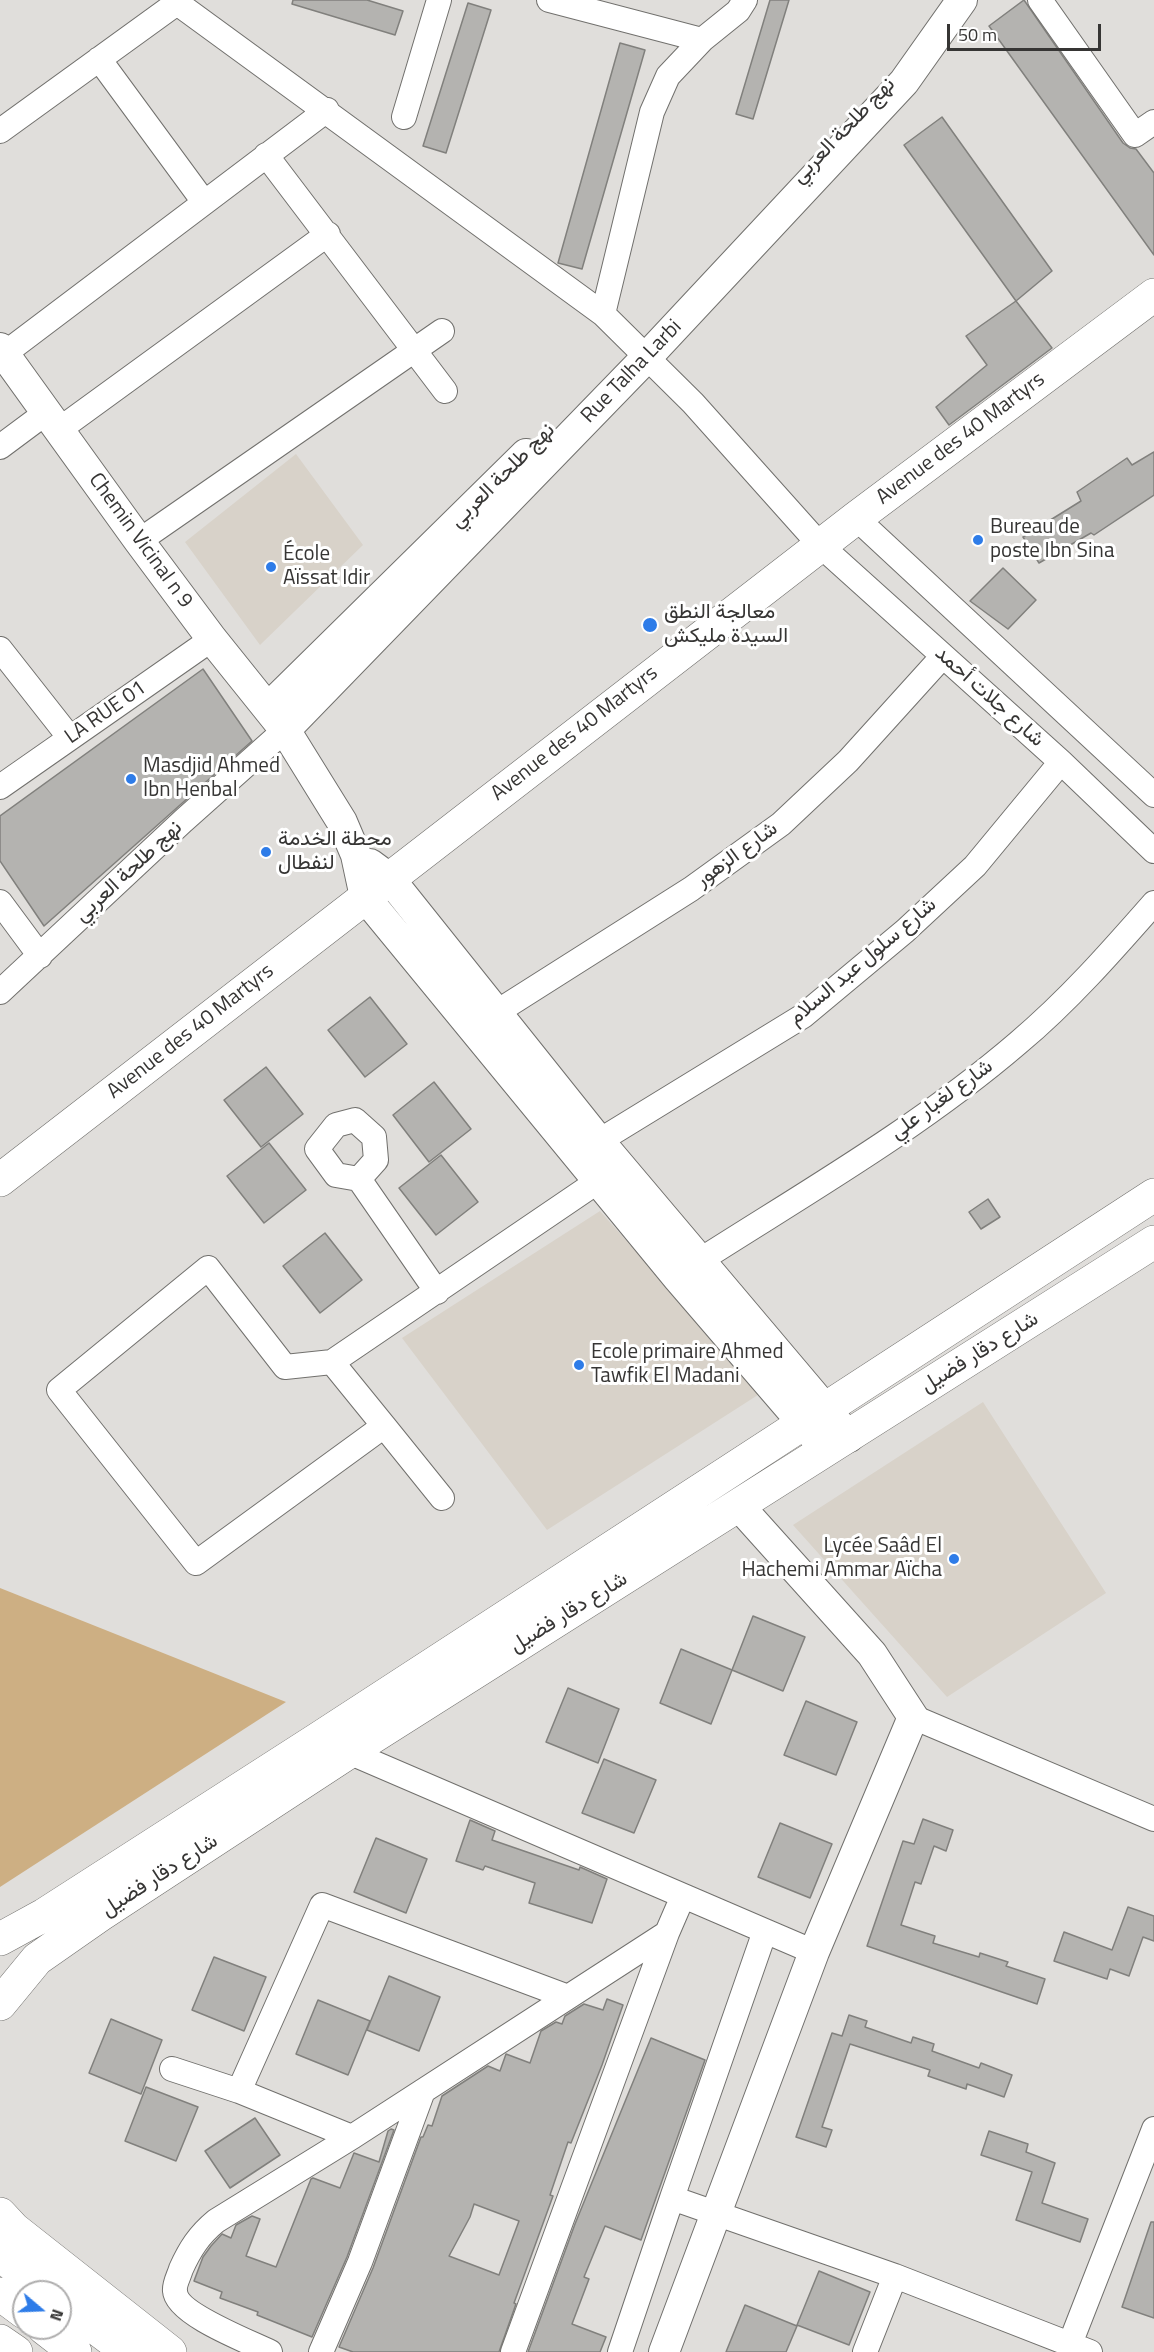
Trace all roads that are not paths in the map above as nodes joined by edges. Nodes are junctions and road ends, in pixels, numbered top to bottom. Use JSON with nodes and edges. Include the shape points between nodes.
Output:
{"nodes":[{"id":1,"x":439,"y":0,"type":"edge"},
{"id":2,"x":549,"y":0,"type":"edge"},
{"id":3,"x":745,"y":0,"type":"edge"},
{"id":4,"x":948,"y":0,"type":"edge"},
{"id":5,"x":962,"y":0,"type":"edge"},
{"id":6,"x":1040,"y":0,"type":"edge"},
{"id":7,"x":177,"y":1,"type":"edge"},
{"id":8,"x":702,"y":40,"type":"junction"},
{"id":9,"x":99,"y":59,"type":"junction"},
{"id":10,"x":327,"y":111,"type":"junction"},
{"id":11,"x":404,"y":117,"type":"dead end"},
{"id":12,"x":4,"y":121,"type":"edge"},
{"id":13,"x":1154,"y":122,"type":"edge"},
{"id":14,"x":267,"y":155,"type":"junction"},
{"id":15,"x":204,"y":202,"type":"junction"},
{"id":16,"x":328,"y":234,"type":"junction"},
{"id":17,"x":1154,"y":295,"type":"edge"},
{"id":18,"x":603,"y":314,"type":"junction"},
{"id":19,"x":442,"y":331,"type":"dead end"},
{"id":20,"x":414,"y":350,"type":"junction"},
{"id":21,"x":2,"y":351,"type":"edge"},
{"id":22,"x":640,"y":352,"type":"junction"},
{"id":23,"x":445,"y":391,"type":"dead end"},
{"id":24,"x":54,"y":421,"type":"junction"},
{"id":25,"x":0,"y":447,"type":"edge"},
{"id":26,"x":856,"y":518,"type":"junction"},
{"id":27,"x":139,"y":541,"type":"junction"},
{"id":28,"x":820,"y":545,"type":"junction"},
{"id":29,"x":212,"y":639,"type":"junction"},
{"id":30,"x":0,"y":649,"type":"edge"},
{"id":31,"x":943,"y":656,"type":"junction"},
{"id":32,"x":277,"y":719,"type":"junction"},
{"id":33,"x":70,"y":738,"type":"junction"},
{"id":34,"x":1061,"y":762,"type":"junction"},
{"id":35,"x":0,"y":787,"type":"edge"},
{"id":36,"x":1154,"y":795,"type":"edge"},
{"id":37,"x":1154,"y":851,"type":"edge"},
{"id":38,"x":377,"y":887,"type":"junction"},
{"id":39,"x":0,"y":902,"type":"edge"},
{"id":40,"x":1154,"y":903,"type":"edge"},
{"id":41,"x":40,"y":956,"type":"junction"},
{"id":42,"x":0,"y":992,"type":"edge"},
{"id":43,"x":497,"y":1012,"type":"junction"},
{"id":44,"x":599,"y":1141,"type":"junction"},
{"id":45,"x":609,"y":1173,"type":"junction"},
{"id":46,"x":359,"y":1179,"type":"dead end"},
{"id":47,"x":0,"y":1180,"type":"edge"},
{"id":48,"x":1154,"y":1195,"type":"edge"},
{"id":49,"x":1154,"y":1242,"type":"edge"},
{"id":50,"x":699,"y":1261,"type":"junction"},
{"id":51,"x":437,"y":1292,"type":"junction"},
{"id":52,"x":332,"y":1362,"type":"junction"},
{"id":53,"x":813,"y":1415,"type":"junction"},
{"id":54,"x":384,"y":1426,"type":"junction"},
{"id":55,"x":837,"y":1443,"type":"junction"},
{"id":56,"x":442,"y":1498,"type":"dead end"},
{"id":57,"x":739,"y":1506,"type":"junction"},
{"id":58,"x":913,"y":1716,"type":"junction"},
{"id":59,"x":318,"y":1739,"type":"junction"},
{"id":60,"x":349,"y":1752,"type":"junction"},
{"id":61,"x":1154,"y":1819,"type":"edge"},
{"id":62,"x":683,"y":1896,"type":"junction"},
{"id":63,"x":765,"y":1931,"type":"junction"},
{"id":64,"x":667,"y":1933,"type":"junction"},
{"id":65,"x":0,"y":1939,"type":"edge"},
{"id":66,"x":814,"y":1952,"type":"junction"},
{"id":67,"x":568,"y":1997,"type":"junction"},
{"id":68,"x":0,"y":2004,"type":"edge"},
{"id":69,"x":172,"y":2069,"type":"dead end"},
{"id":70,"x":239,"y":2091,"type":"junction"},
{"id":71,"x":423,"y":2091,"type":"junction"},
{"id":72,"x":1154,"y":2129,"type":"edge"},
{"id":73,"x":352,"y":2137,"type":"junction"},
{"id":74,"x":672,"y":2198,"type":"junction"},
{"id":75,"x":717,"y":2213,"type":"junction"},
{"id":76,"x":0,"y":2214,"type":"edge"},
{"id":77,"x":0,"y":2255,"type":"edge"},
{"id":78,"x":895,"y":2276,"type":"junction"},
{"id":79,"x":33,"y":2280,"type":"edge"},
{"id":80,"x":0,"y":2294,"type":"edge"},
{"id":81,"x":12,"y":2304,"type":"edge"},
{"id":82,"x":72,"y":2310,"type":"edge"},
{"id":83,"x":60,"y":2340,"type":"edge"},
{"id":84,"x":0,"y":2341,"type":"edge"},
{"id":85,"x":1080,"y":2348,"type":"edge"},
{"id":86,"x":16,"y":2352,"type":"edge"},
{"id":87,"x":75,"y":2352,"type":"edge"},
{"id":88,"x":128,"y":2352,"type":"edge"},
{"id":89,"x":170,"y":2352,"type":"edge"},
{"id":90,"x":270,"y":2352,"type":"edge"},
{"id":91,"x":321,"y":2352,"type":"edge"},
{"id":92,"x":513,"y":2352,"type":"edge"},
{"id":93,"x":620,"y":2352,"type":"edge"},
{"id":94,"x":664,"y":2352,"type":"edge"},
{"id":95,"x":865,"y":2352,"type":"edge"}],
"edges":[{"from":1,"to":11,"type":"street"},
{"from":2,"to":8,"type":"street"},
{"from":3,"to":8,"type":"street","via":[[738,11]]},
{"from":4,"to":22,"type":"street","name":"نهج طلحة العربي","via":[[896,78]]},
{"from":5,"to":22,"type":"street","name":"Rue Talha Larbi","via":[[904,81]]},
{"from":6,"to":13,"type":"street","via":[[1135,135]]},
{"from":7,"to":9,"type":"street"},
{"from":7,"to":10,"type":"street","name":"شارع جلات أحمد"},
{"from":8,"to":18,"type":"street","via":[[668,76],[652,112]]},
{"from":9,"to":12,"type":"street"},
{"from":9,"to":15,"type":"street"},
{"from":10,"to":14,"type":"street"},
{"from":10,"to":18,"type":"street","name":"شارع جلات أحمد"},
{"from":14,"to":15,"type":"street"},
{"from":14,"to":16,"type":"street"},
{"from":15,"to":21,"type":"street"},
{"from":16,"to":20,"type":"street"},
{"from":16,"to":24,"type":"street"},
{"from":17,"to":26,"type":"main road","name":"Avenue des 40 Martyrs"},
{"from":18,"to":22,"type":"street","name":"شارع جلات أحمد"},
{"from":19,"to":20,"type":"street"},
{"from":20,"to":23,"type":"street"},
{"from":20,"to":27,"type":"street"},
{"from":21,"to":24,"type":"street","name":"Chemin Vicinal n 9"},
{"from":22,"to":28,"type":"street","name":"شارع جلات أحمد","via":[[693,403]]},
{"from":22,"to":32,"type":"street","name":"Rue Talha Larbi"},
{"from":24,"to":25,"type":"street"},
{"from":24,"to":27,"type":"street","name":"Chemin Vicinal n 9"},
{"from":26,"to":28,"type":"main road","name":"Avenue des 40 Martyrs"},
{"from":26,"to":36,"type":"street","name":"شارع جلات أحمد"},
{"from":27,"to":29,"type":"street","name":"Chemin Vicinal n 9"},
{"from":28,"to":31,"type":"street","name":"شارع جلات أحمد"},
{"from":28,"to":38,"type":"main road","name":"Avenue des 40 Martyrs"},
{"from":29,"to":32,"type":"street","name":"Chemin Vicinal n 9"},
{"from":29,"to":33,"type":"street","name":"LA RUE 01"},
{"from":30,"to":33,"type":"street"},
{"from":31,"to":34,"type":"street","name":"شارع جلات أحمد"},
{"from":31,"to":43,"type":"street","name":"شارع الزهور","via":[[848,761],[781,824],[691,890]]},
{"from":32,"to":38,"type":"street","name":"Chemin Vicinal n 9","via":[[342,822],[356,855]]},
{"from":32,"to":41,"type":"street","name":"نهج طلحة العربي","via":[[183,821]]},
{"from":33,"to":35,"type":"street","name":"LA RUE 01"},
{"from":34,"to":37,"type":"street","name":"شارع جلات أحمد"},
{"from":34,"to":44,"type":"street","name":"شارع سلول عبد السلام","via":[[975,866],[803,1016]]},
{"from":38,"to":43,"type":"street"},
{"from":38,"to":45,"type":"street"},
{"from":38,"to":47,"type":"main road","name":"Avenue des 40 Martyrs"},
{"from":39,"to":41,"type":"street"},
{"from":40,"to":50,"type":"street","name":"شارع لغبار علي","via":[[1094,970],[1019,1043],[919,1120]]},
{"from":41,"to":42,"type":"street","name":"نهج طلحة العربي"},
{"from":43,"to":44,"type":"street"},
{"from":44,"to":45,"type":"street"},
{"from":45,"to":50,"type":"street"},
{"from":45,"to":51,"type":"street"},
{"from":45,"to":53,"type":"street"},
{"from":46,"to":51,"type":"street"},
{"from":48,"to":53,"type":"main road","name":"شارع دقار فضيل"},
{"from":49,"to":55,"type":"main road","name":"شارع دقار فضيل"},
{"from":50,"to":53,"type":"street"},
{"from":51,"to":52,"type":"street"},
{"from":52,"to":54,"type":"street"},
{"from":52,"to":54,"type":"street","via":[[285,1367],[208,1268],[59,1390],[196,1563]]},
{"from":53,"to":55,"type":"street"},
{"from":53,"to":59,"type":"main road","name":"شارع دقار فضيل"},
{"from":54,"to":56,"type":"street"},
{"from":55,"to":57,"type":"main road","name":"شارع دقار فضيل"},
{"from":57,"to":58,"type":"street","via":[[872,1654]]},
{"from":57,"to":60,"type":"main road","name":"شارع دقار فضيل"},
{"from":58,"to":61,"type":"street"},
{"from":58,"to":66,"type":"street"},
{"from":59,"to":60,"type":"street"},
{"from":59,"to":65,"type":"main road","name":"شارع دقار فضيل","via":[[44,1915]]},
{"from":60,"to":62,"type":"street"},
{"from":60,"to":68,"type":"main road","name":"شارع دقار فضيل","via":[[37,1959]]},
{"from":62,"to":63,"type":"street"},
{"from":62,"to":64,"type":"street"},
{"from":63,"to":66,"type":"street"},
{"from":63,"to":74,"type":"street"},
{"from":64,"to":67,"type":"street"},
{"from":64,"to":92,"type":"street"},
{"from":66,"to":75,"type":"street"},
{"from":67,"to":70,"type":"street","via":[[322,1905]]},
{"from":67,"to":71,"type":"street"},
{"from":69,"to":70,"type":"street"},
{"from":70,"to":73,"type":"street"},
{"from":71,"to":73,"type":"street"},
{"from":71,"to":91,"type":"street","via":[[360,2262]]},
{"from":72,"to":85,"type":"street"},
{"from":73,"to":90,"type":"street","via":[[216,2221],[201,2234],[177,2278],[178,2302],[187,2310]]},
{"from":74,"to":75,"type":"street"},
{"from":74,"to":93,"type":"street"},
{"from":75,"to":78,"type":"street"},
{"from":75,"to":94,"type":"street"},
{"from":76,"to":89,"type":"main road"},
{"from":77,"to":79,"type":"main road"},
{"from":78,"to":85,"type":"street"},
{"from":78,"to":95,"type":"street"},
{"from":80,"to":81,"type":"main road"},
{"from":82,"to":88,"type":"main road"},
{"from":83,"to":87,"type":"main road"},
{"from":84,"to":86,"type":"main road"}]}
